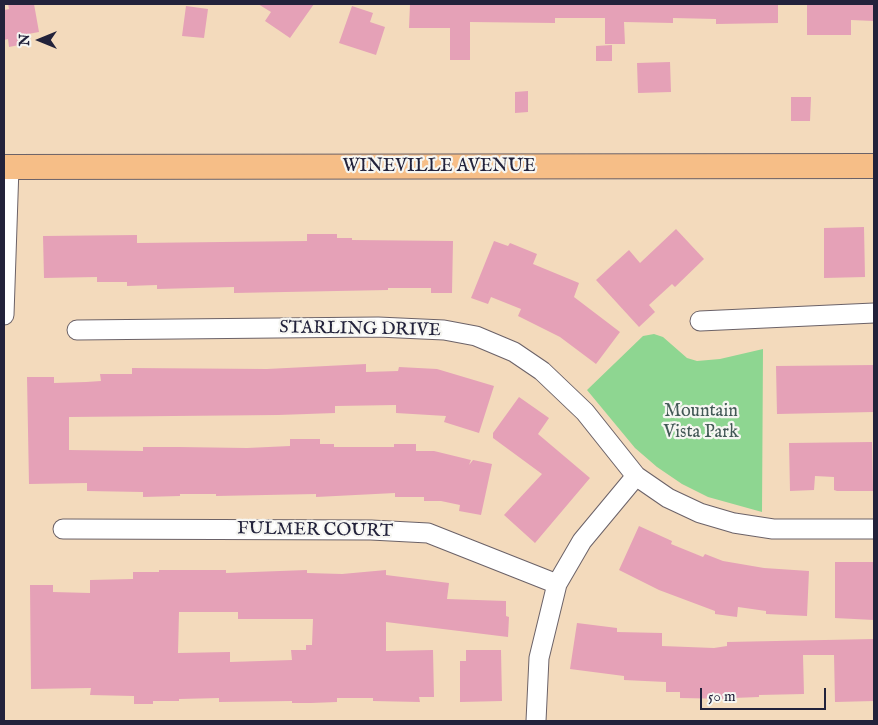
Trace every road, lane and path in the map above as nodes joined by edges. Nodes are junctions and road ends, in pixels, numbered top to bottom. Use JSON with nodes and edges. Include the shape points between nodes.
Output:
{"nodes":[{"id":1,"x":874,"y":166,"type":"edge"},
{"id":2,"x":6,"y":167,"type":"edge"},
{"id":3,"x":874,"y":313,"type":"edge"},
{"id":4,"x":4,"y":315,"type":"edge"},
{"id":5,"x":700,"y":321,"type":"dead end"},
{"id":6,"x":77,"y":330,"type":"dead end"},
{"id":7,"x":636,"y":476,"type":"junction"},
{"id":8,"x":874,"y":528,"type":"edge"},
{"id":9,"x":64,"y":530,"type":"dead end"},
{"id":10,"x":557,"y":584,"type":"junction"},
{"id":11,"x":536,"y":721,"type":"edge"}],
"edges":[{"from":1,"to":2,"type":"main road","name":"WINEVILLE AVENUE"},
{"from":2,"to":4,"type":"street"},
{"from":3,"to":5,"type":"street"},
{"from":6,"to":7,"type":"street","name":"STARLING DRIVE","via":[[378,327],[444,330],[476,336],[514,352],[542,371],[585,412]]},
{"from":7,"to":8,"type":"street","name":"STARLING DRIVE","via":[[668,498],[700,513],[734,522],[773,528]]},
{"from":7,"to":10,"type":"street","via":[[582,541]]},
{"from":9,"to":10,"type":"street","name":"FULMER COURT","via":[[371,530],[428,533]]},
{"from":10,"to":11,"type":"street","via":[[539,658]]}]}
